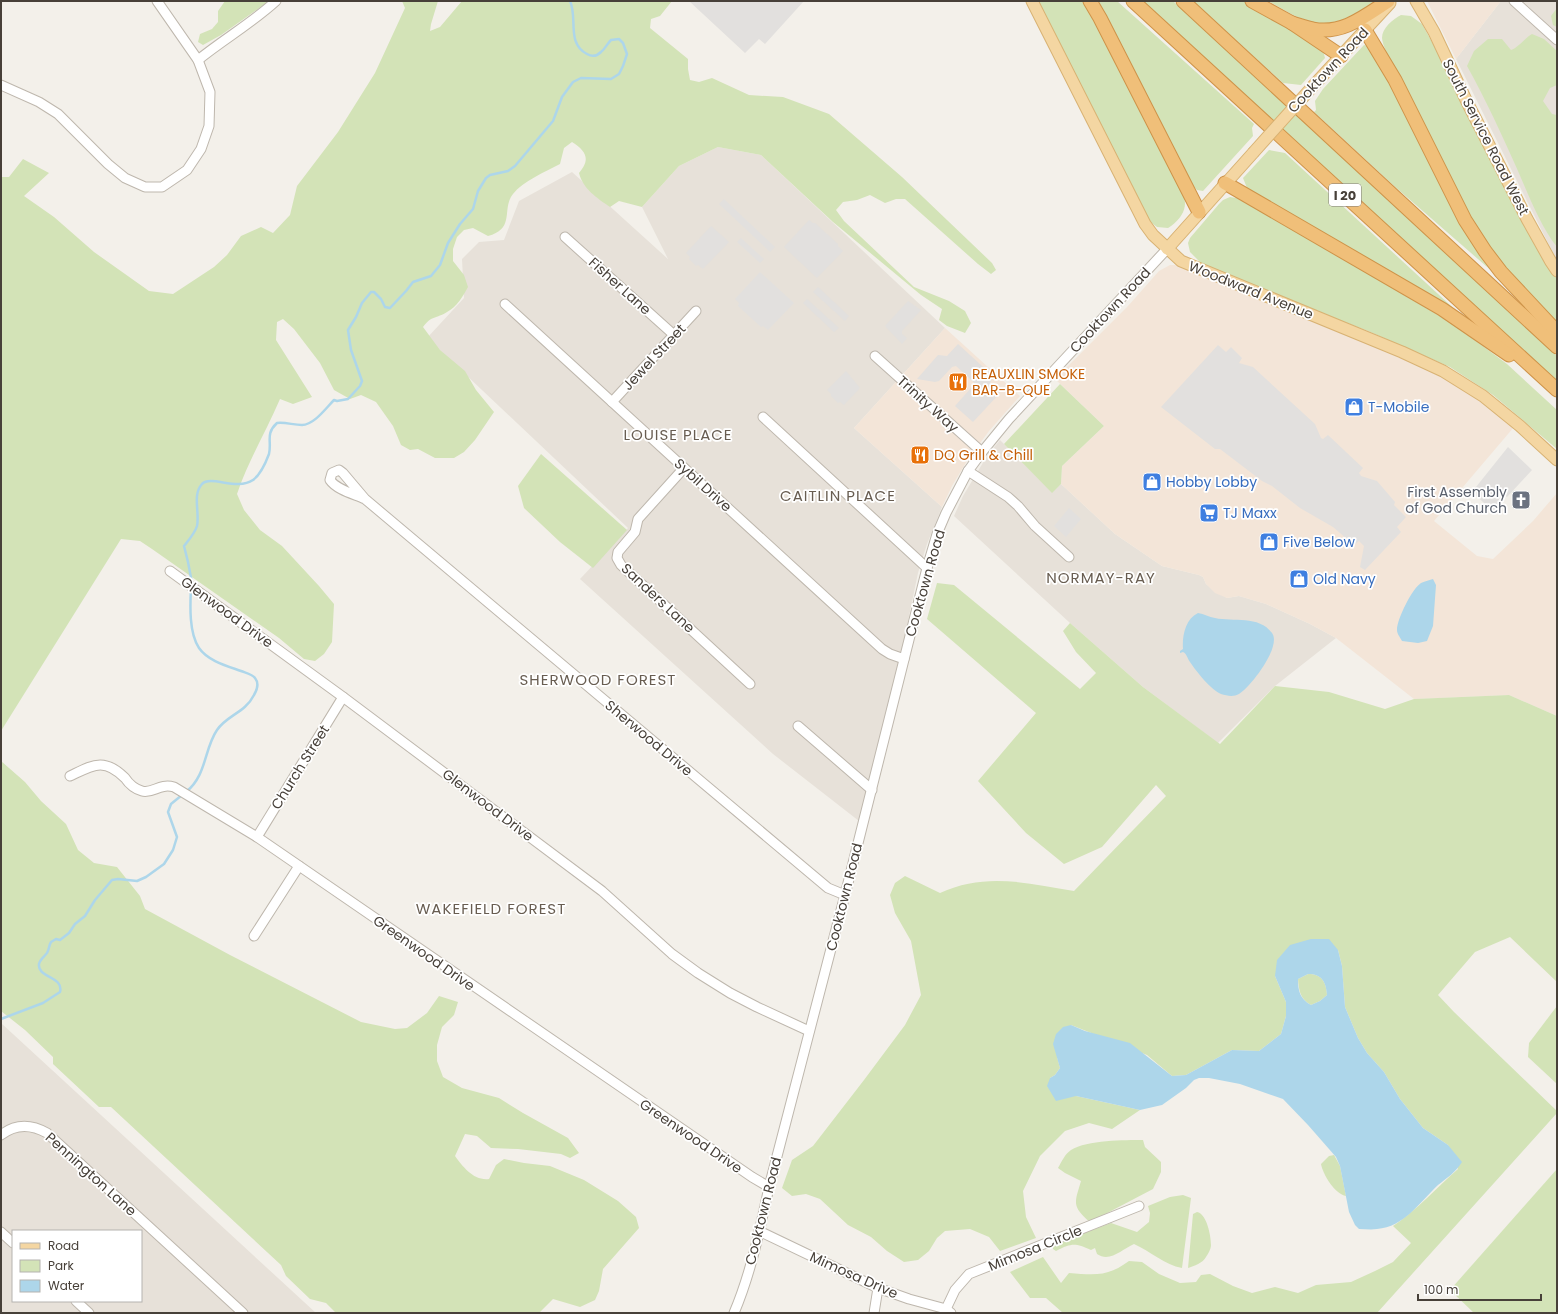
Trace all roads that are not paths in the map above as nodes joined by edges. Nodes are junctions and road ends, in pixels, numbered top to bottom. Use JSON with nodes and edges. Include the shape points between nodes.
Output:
{"nodes":[{"id":1,"x":157,"y":1,"type":"edge"},
{"id":2,"x":276,"y":1,"type":"edge"},
{"id":3,"x":1032,"y":1,"type":"edge"},
{"id":4,"x":1090,"y":1,"type":"edge"},
{"id":5,"x":1133,"y":1,"type":"edge"},
{"id":6,"x":1182,"y":1,"type":"edge"},
{"id":7,"x":1252,"y":1,"type":"edge"},
{"id":8,"x":1388,"y":1,"type":"edge"},
{"id":9,"x":1392,"y":1,"type":"edge"},
{"id":10,"x":1416,"y":1,"type":"edge"},
{"id":11,"x":1514,"y":1,"type":"edge"},
{"id":12,"x":1292,"y":23,"type":"junction"},
{"id":13,"x":1365,"y":30,"type":"junction"},
{"id":14,"x":1557,"y":40,"type":"edge"},
{"id":15,"x":1341,"y":56,"type":"junction"},
{"id":16,"x":198,"y":60,"type":"junction"},
{"id":17,"x":1,"y":85,"type":"edge"},
{"id":18,"x":1225,"y":183,"type":"junction"},
{"id":19,"x":1199,"y":212,"type":"junction"},
{"id":20,"x":565,"y":237,"type":"dead end"},
{"id":21,"x":1167,"y":249,"type":"junction"},
{"id":22,"x":1557,"y":271,"type":"edge"},
{"id":23,"x":505,"y":304,"type":"dead end"},
{"id":24,"x":696,"y":311,"type":"dead end"},
{"id":25,"x":1557,"y":332,"type":"edge"},
{"id":26,"x":674,"y":336,"type":"junction"},
{"id":27,"x":1557,"y":347,"type":"edge"},
{"id":28,"x":875,"y":356,"type":"dead end"},
{"id":29,"x":1547,"y":380,"type":"junction"},
{"id":30,"x":1557,"y":390,"type":"edge"},
{"id":31,"x":612,"y":402,"type":"junction"},
{"id":32,"x":763,"y":417,"type":"dead end"},
{"id":33,"x":982,"y":452,"type":"junction"},
{"id":34,"x":1557,"y":460,"type":"edge"},
{"id":35,"x":684,"y":468,"type":"junction"},
{"id":36,"x":968,"y":471,"type":"junction"},
{"id":37,"x":365,"y":500,"type":"dead end"},
{"id":38,"x":1069,"y":558,"type":"dead end"},
{"id":39,"x":927,"y":568,"type":"junction"},
{"id":40,"x":170,"y":571,"type":"dead end"},
{"id":41,"x":904,"y":659,"type":"junction"},
{"id":42,"x":750,"y":684,"type":"dead end"},
{"id":43,"x":344,"y":697,"type":"junction"},
{"id":44,"x":798,"y":726,"type":"dead end"},
{"id":45,"x":70,"y":776,"type":"dead end"},
{"id":46,"x":872,"y":790,"type":"junction"},
{"id":47,"x":257,"y":837,"type":"junction"},
{"id":48,"x":298,"y":866,"type":"junction"},
{"id":49,"x":845,"y":894,"type":"junction"},
{"id":50,"x":254,"y":936,"type":"dead end"},
{"id":51,"x":809,"y":1031,"type":"junction"},
{"id":52,"x":1,"y":1135,"type":"edge"},
{"id":53,"x":769,"y":1187,"type":"junction"},
{"id":54,"x":1139,"y":1206,"type":"dead end"},
{"id":55,"x":759,"y":1231,"type":"junction"},
{"id":56,"x":1,"y":1232,"type":"edge"},
{"id":57,"x":12,"y":1242,"type":"edge"},
{"id":58,"x":878,"y":1288,"type":"junction"},
{"id":59,"x":77,"y":1302,"type":"edge"},
{"id":60,"x":949,"y":1311,"type":"edge"},
{"id":61,"x":89,"y":1313,"type":"edge"},
{"id":62,"x":243,"y":1313,"type":"edge"},
{"id":63,"x":734,"y":1313,"type":"edge"},
{"id":64,"x":874,"y":1313,"type":"edge"}],
"edges":[{"from":1,"to":16,"type":"street"},
{"from":2,"to":16,"type":"street"},
{"from":3,"to":21,"type":"main road","name":"Woodward Avenue","via":[[1145,224]]},
{"from":4,"to":19,"type":"highway"},
{"from":5,"to":29,"type":"highway","number":"I 20"},
{"from":6,"to":27,"type":"highway","number":"I 20"},
{"from":7,"to":12,"type":"highway"},
{"from":8,"to":12,"type":"highway","via":[[1355,23],[1339,29],[1314,29]]},
{"from":9,"to":13,"type":"main road","name":"Cooktown Road"},
{"from":10,"to":22,"type":"main road","name":"South Service Road West","via":[[1527,219]]},
{"from":11,"to":14,"type":"street"},
{"from":12,"to":15,"type":"highway"},
{"from":13,"to":15,"type":"main road","name":"Cooktown Road"},
{"from":13,"to":25,"type":"highway","via":[[1395,80],[1465,220],[1501,272]]},
{"from":15,"to":18,"type":"main road","name":"Cooktown Road","bridge":true},
{"from":16,"to":17,"type":"street","via":[[210,92],[209,126],[201,149],[188,170],[162,187],[145,187],[125,178],[58,114],[39,102]]},
{"from":18,"to":19,"type":"main road","name":"Cooktown Road"},
{"from":18,"to":29,"type":"highway","via":[[1442,309]]},
{"from":19,"to":21,"type":"main road","name":"Cooktown Road"},
{"from":20,"to":26,"type":"street","name":"Fisher Lane"},
{"from":21,"to":33,"type":"street","name":"Cooktown Road","via":[[1009,419]]},
{"from":21,"to":34,"type":"main road","name":"Woodward Avenue","via":[[1181,261],[1443,371],[1483,396]]},
{"from":23,"to":31,"type":"street","name":"Sybil Drive"},
{"from":24,"to":26,"type":"street","name":"Jewel Street"},
{"from":26,"to":31,"type":"street","name":"Jewel Street"},
{"from":28,"to":33,"type":"street","name":"Trinity Way"},
{"from":29,"to":30,"type":"highway","number":"I 20"},
{"from":31,"to":35,"type":"street","name":"Sybil Drive"},
{"from":32,"to":39,"type":"street"},
{"from":33,"to":36,"type":"street","name":"Cooktown Road"},
{"from":35,"to":41,"type":"street","name":"Sybil Drive","via":[[882,648]]},
{"from":35,"to":42,"type":"street","name":"Sanders Lane","via":[[638,519],[635,532],[618,552],[617,558],[621,565]]},
{"from":36,"to":38,"type":"street","via":[[1008,497]]},
{"from":36,"to":39,"type":"street","name":"Cooktown Road","via":[[937,534]]},
{"from":37,"to":49,"type":"street","name":"Sherwood Drive","via":[[828,888]]},
{"from":39,"to":41,"type":"street","name":"Cooktown Road"},
{"from":40,"to":43,"type":"street","name":"Glenwood Drive"},
{"from":41,"to":46,"type":"street","name":"Cooktown Road"},
{"from":43,"to":47,"type":"street","name":"Church Street"},
{"from":43,"to":51,"type":"street","name":"Glenwood Drive","via":[[602,891],[698,974],[756,1007]]},
{"from":44,"to":46,"type":"street"},
{"from":45,"to":47,"type":"street","name":"Greenwood Drive","via":[[90,766],[103,764],[113,767],[132,786],[142,791],[167,785],[174,787]]},
{"from":46,"to":49,"type":"street","name":"Cooktown Road"},
{"from":47,"to":48,"type":"street","name":"Greenwood Drive"},
{"from":48,"to":50,"type":"street"},
{"from":48,"to":53,"type":"street","name":"Greenwood Drive"},
{"from":49,"to":51,"type":"street","name":"Cooktown Road"},
{"from":51,"to":53,"type":"street","name":"Cooktown Road"},
{"from":52,"to":62,"type":"street","name":"Pennington Lane","via":[[13,1128],[24,1126],[39,1128],[46,1133]]},
{"from":53,"to":55,"type":"street","name":"Cooktown Road"},
{"from":54,"to":60,"type":"street","name":"Mimosa Circle","via":[[969,1274],[955,1290]]},
{"from":55,"to":58,"type":"street","name":"Mimosa Drive"},
{"from":55,"to":63,"type":"street","name":"Cooktown Road"},
{"from":56,"to":57,"type":"street"},
{"from":58,"to":60,"type":"street","name":"Mimosa Drive"},
{"from":58,"to":64,"type":"street"},
{"from":59,"to":61,"type":"street"}]}
